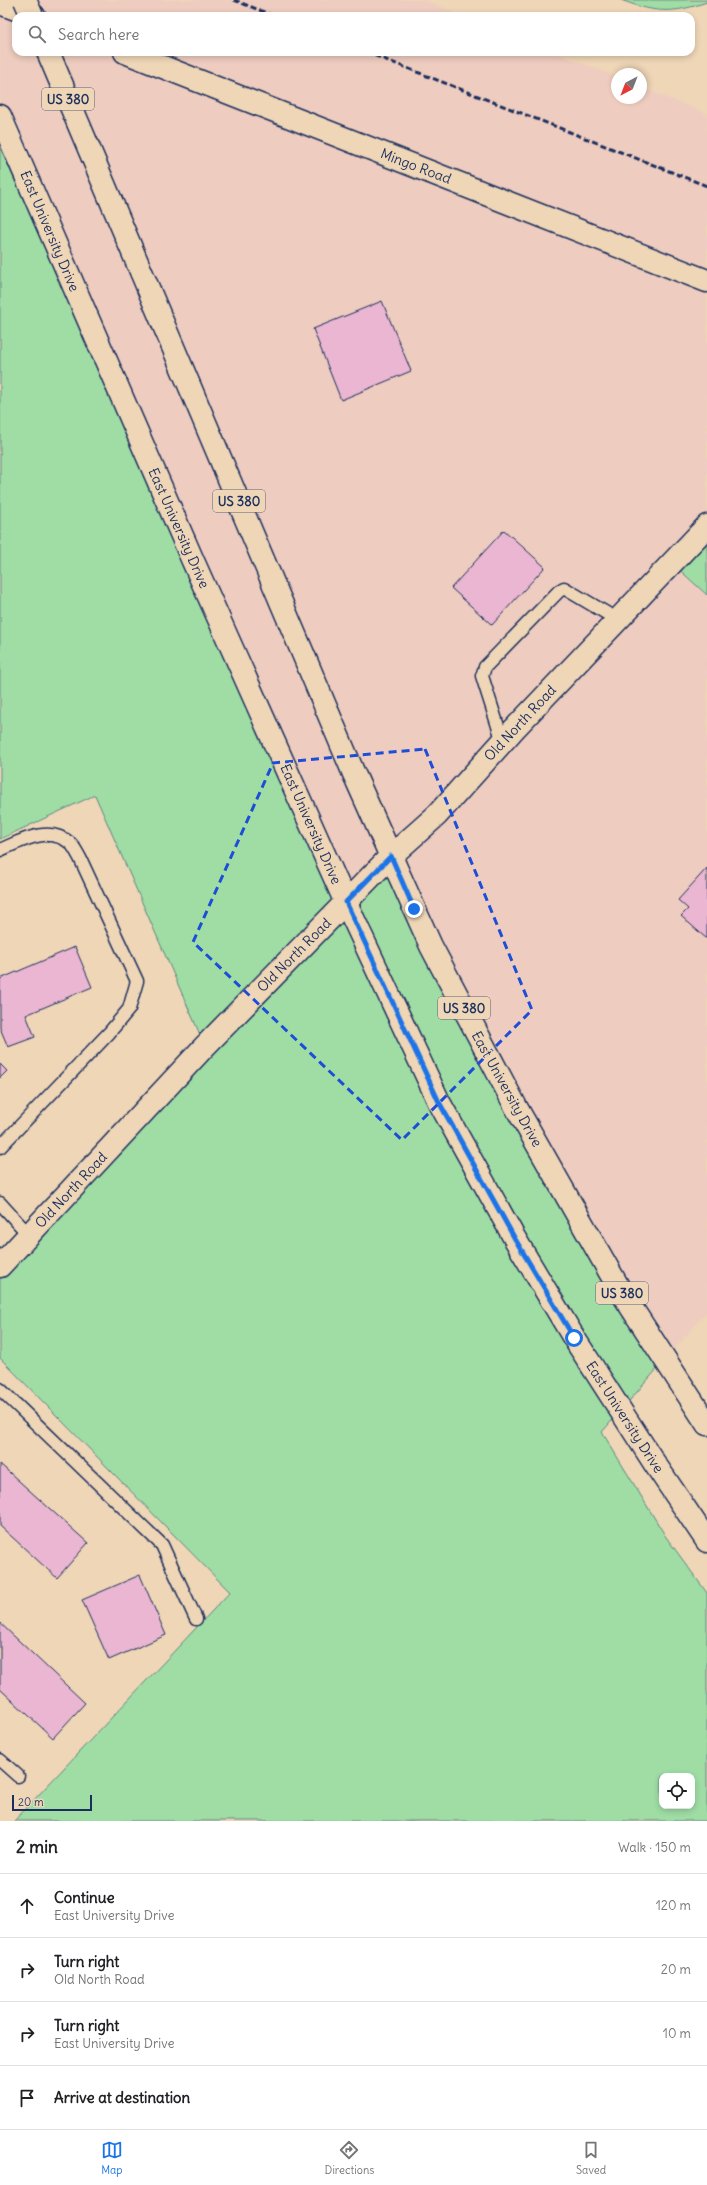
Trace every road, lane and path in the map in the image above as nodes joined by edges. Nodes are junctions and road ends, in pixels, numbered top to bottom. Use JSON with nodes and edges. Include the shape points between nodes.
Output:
{"nodes":[{"id":1,"x":25,"y":0,"type":"edge"},
{"id":2,"x":0,"y":3,"type":"edge"},
{"id":3,"x":23,"y":12,"type":"edge"},
{"id":4,"x":31,"y":12,"type":"edge"},
{"id":5,"x":50,"y":56,"type":"edge"},
{"id":6,"x":135,"y":56,"type":"edge"},
{"id":7,"x":0,"y":116,"type":"edge"},
{"id":8,"x":707,"y":281,"type":"edge"},
{"id":9,"x":707,"y":526,"type":"edge"},
{"id":10,"x":618,"y":620,"type":"junction"},
{"id":11,"x":503,"y":742,"type":"junction"},
{"id":12,"x":0,"y":850,"type":"edge"},
{"id":13,"x":391,"y":856,"type":"junction"},
{"id":14,"x":346,"y":902,"type":"junction"},
{"id":15,"x":0,"y":1147,"type":"edge"},
{"id":16,"x":0,"y":1203,"type":"edge"},
{"id":17,"x":29,"y":1235,"type":"junction"},
{"id":18,"x":0,"y":1266,"type":"edge"},
{"id":19,"x":0,"y":1389,"type":"edge"},
{"id":20,"x":707,"y":1424,"type":"edge"},
{"id":21,"x":707,"y":1541,"type":"edge"},
{"id":22,"x":196,"y":1619,"type":"dead end"},
{"id":23,"x":0,"y":1760,"type":"edge"},
{"id":24,"x":18,"y":1776,"type":"dead end"}],
"edges":[{"from":1,"to":4,"type":"main road","bridge":true},
{"from":2,"to":3,"type":"main road"},
{"from":5,"to":13,"type":"main road","name":"East University Drive","number":"US 380"},
{"from":6,"to":8,"type":"main road","name":"Mingo Road"},
{"from":7,"to":14,"type":"main road","name":"East University Drive","via":[[193,561]]},
{"from":9,"to":10,"type":"main road","name":"Old North Road"},
{"from":10,"to":11,"type":"main road","name":"Old North Road"},
{"from":10,"to":11,"type":"lane","via":[[564,588],[485,667],[482,676]]},
{"from":11,"to":13,"type":"main road","name":"Old North Road","via":[[436,815]]},
{"from":12,"to":15,"type":"lane","via":[[38,834],[55,836],[70,843],[80,858],[136,981],[129,1009]]},
{"from":13,"to":14,"type":"main road","name":"Old North Road"},
{"from":13,"to":20,"type":"main road","name":"East University Drive","number":"US 380","via":[[431,946],[516,1107],[620,1290]]},
{"from":14,"to":17,"type":"main road","name":"Old North Road","via":[[205,1046]]},
{"from":14,"to":21,"type":"main road","name":"East University Drive","via":[[439,1102],[512,1232],[574,1338],[654,1464]]},
{"from":16,"to":17,"type":"lane"},
{"from":17,"to":18,"type":"main road","name":"Old North Road"},
{"from":19,"to":22,"type":"lane","via":[[162,1545]]},
{"from":23,"to":24,"type":"lane"}]}
